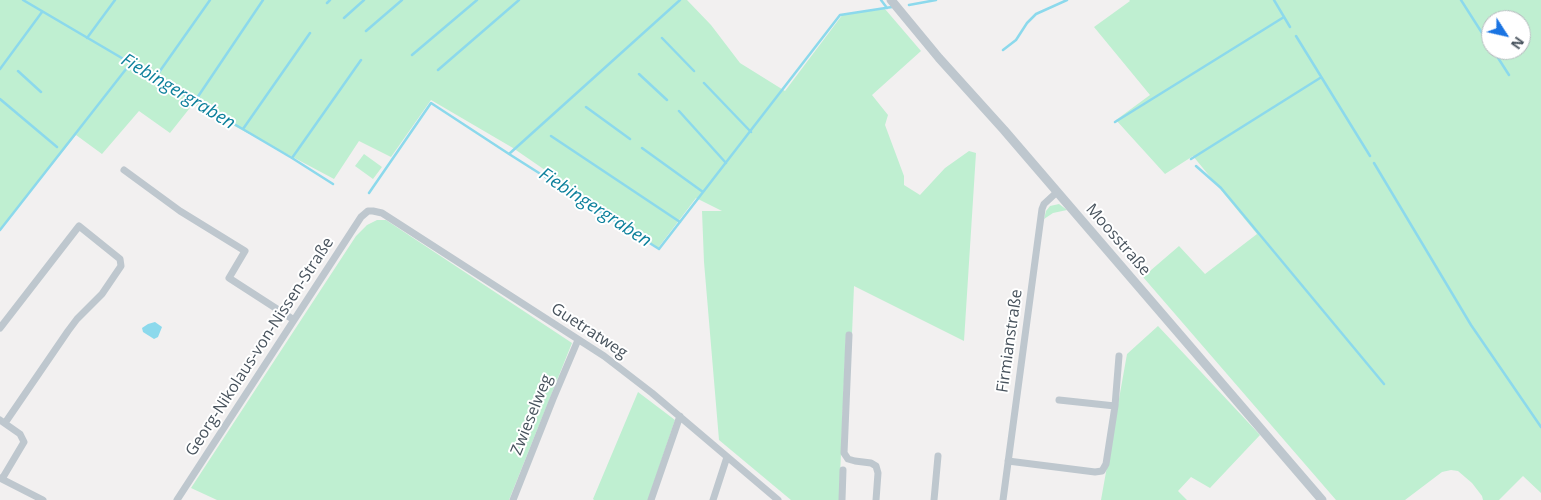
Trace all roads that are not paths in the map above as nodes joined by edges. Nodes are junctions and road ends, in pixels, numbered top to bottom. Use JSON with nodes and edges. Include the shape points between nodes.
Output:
{"nodes":[{"id":1,"x":891,"y":0,"type":"edge"},
{"id":2,"x":124,"y":170,"type":"dead end"},
{"id":3,"x":1057,"y":192,"type":"junction"},
{"id":4,"x":368,"y":211,"type":"joint"},
{"id":5,"x":294,"y":320,"type":"junction"},
{"id":6,"x":0,"y":328,"type":"edge"},
{"id":7,"x":849,"y":335,"type":"dead end"},
{"id":8,"x":578,"y":340,"type":"junction"},
{"id":9,"x":1119,"y":356,"type":"dead end"},
{"id":10,"x":1059,"y":400,"type":"dead end"},
{"id":11,"x":1115,"y":406,"type":"junction"},
{"id":12,"x":680,"y":416,"type":"junction"},
{"id":13,"x":3,"y":422,"type":"edge"},
{"id":14,"x":938,"y":456,"type":"dead end"},
{"id":15,"x":727,"y":457,"type":"junction"},
{"id":16,"x":1008,"y":461,"type":"junction"},
{"id":17,"x":843,"y":470,"type":"dead end"},
{"id":18,"x":1,"y":478,"type":"edge"},
{"id":19,"x":42,"y":500,"type":"edge"},
{"id":20,"x":177,"y":500,"type":"edge"},
{"id":21,"x":513,"y":500,"type":"edge"},
{"id":22,"x":651,"y":500,"type":"edge"},
{"id":23,"x":713,"y":500,"type":"edge"},
{"id":24,"x":778,"y":500,"type":"edge"},
{"id":25,"x":842,"y":500,"type":"edge"},
{"id":26,"x":876,"y":500,"type":"edge"},
{"id":27,"x":934,"y":500,"type":"edge"},
{"id":28,"x":1003,"y":500,"type":"edge"},
{"id":29,"x":1322,"y":500,"type":"edge"}],
"edges":[{"from":1,"to":3,"type":"street","name":"Moosstraße"},
{"from":2,"to":5,"type":"street","via":[[245,251],[229,278]]},
{"from":3,"to":16,"type":"street","name":"Firmianstraße","via":[[1042,209]]},
{"from":3,"to":29,"type":"street","name":"Moosstraße"},
{"from":4,"to":5,"type":"street","name":"Georg-Nikolaus-von-Nissen-Straße"},
{"from":4,"to":8,"type":"street","name":"Guetratweg","via":[[382,213]]},
{"from":5,"to":20,"type":"street","name":"Georg-Nikolaus-von-Nissen-Straße"},
{"from":6,"to":13,"type":"street","via":[[79,226],[120,259],[121,266],[102,294],[77,319]]},
{"from":7,"to":26,"type":"street","via":[[844,453],[848,459],[876,466]]},
{"from":8,"to":12,"type":"street","name":"Guetratweg"},
{"from":8,"to":21,"type":"street","name":"Zwieselweg"},
{"from":9,"to":11,"type":"street"},
{"from":10,"to":11,"type":"street"},
{"from":11,"to":16,"type":"street","via":[[1106,464],[1102,471]]},
{"from":12,"to":15,"type":"street","name":"Guetratweg"},
{"from":12,"to":22,"type":"street"},
{"from":13,"to":18,"type":"street","via":[[20,434],[24,442]]},
{"from":14,"to":27,"type":"street"},
{"from":15,"to":23,"type":"street"},
{"from":15,"to":24,"type":"street","name":"Guetratweg"},
{"from":16,"to":28,"type":"street","name":"Firmianstraße"},
{"from":17,"to":25,"type":"street"},
{"from":18,"to":19,"type":"street"}]}
